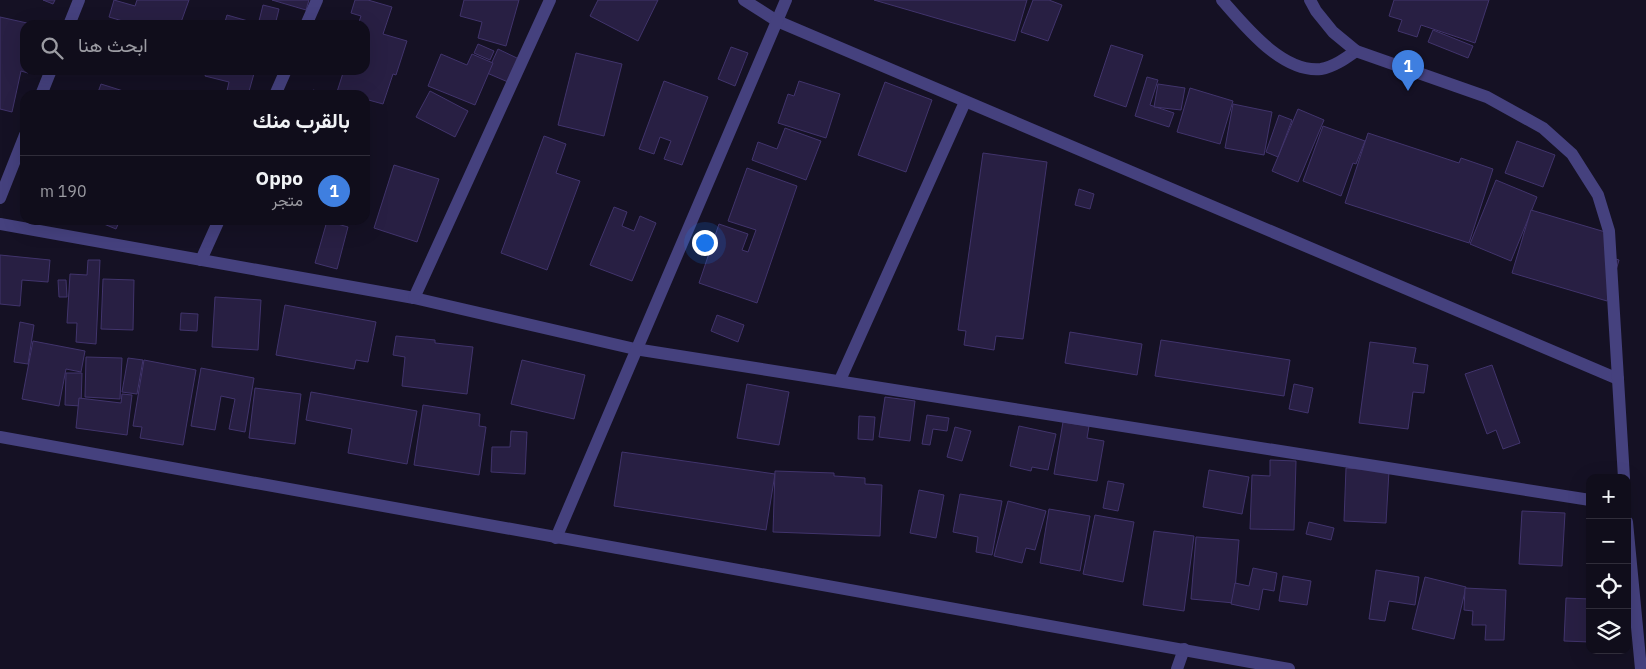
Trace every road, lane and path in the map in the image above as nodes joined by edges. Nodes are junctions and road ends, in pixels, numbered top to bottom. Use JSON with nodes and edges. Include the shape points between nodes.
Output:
{"nodes":[{"id":1,"x":79,"y":0,"type":"edge"},
{"id":2,"x":317,"y":0,"type":"edge"},
{"id":3,"x":550,"y":0,"type":"edge"},
{"id":4,"x":744,"y":0,"type":"edge"},
{"id":5,"x":786,"y":0,"type":"edge"},
{"id":6,"x":1222,"y":0,"type":"edge"},
{"id":7,"x":1310,"y":0,"type":"edge"},
{"id":8,"x":71,"y":20,"type":"edge"},
{"id":9,"x":308,"y":20,"type":"edge"},
{"id":10,"x":777,"y":21,"type":"junction"},
{"id":11,"x":1356,"y":51,"type":"junction"},
{"id":12,"x":49,"y":75,"type":"edge"},
{"id":13,"x":284,"y":75,"type":"edge"},
{"id":14,"x":43,"y":90,"type":"edge"},
{"id":15,"x":277,"y":90,"type":"edge"},
{"id":16,"x":965,"y":102,"type":"junction"},
{"id":17,"x":20,"y":148,"type":"edge"},
{"id":18,"x":0,"y":198,"type":"edge"},
{"id":19,"x":0,"y":224,"type":"edge"},
{"id":20,"x":217,"y":225,"type":"edge"},
{"id":21,"x":201,"y":260,"type":"junction"},
{"id":22,"x":414,"y":298,"type":"junction"},
{"id":23,"x":636,"y":349,"type":"junction"},
{"id":24,"x":1618,"y":378,"type":"junction"},
{"id":25,"x":840,"y":380,"type":"junction"},
{"id":26,"x":0,"y":437,"type":"edge"},
{"id":27,"x":1624,"y":474,"type":"edge"},
{"id":28,"x":1586,"y":499,"type":"edge"},
{"id":29,"x":556,"y":538,"type":"junction"},
{"id":30,"x":1631,"y":564,"type":"edge"},
{"id":31,"x":1184,"y":649,"type":"junction"},
{"id":32,"x":1177,"y":669,"type":"edge"},
{"id":33,"x":1289,"y":669,"type":"edge"},
{"id":34,"x":1641,"y":669,"type":"edge"}],
"edges":[{"from":1,"to":8,"type":"street"},
{"from":2,"to":9,"type":"street"},
{"from":3,"to":22,"type":"street"},
{"from":4,"to":10,"type":"street"},
{"from":5,"to":10,"type":"street"},
{"from":6,"to":11,"type":"street","via":[[1270,51],[1293,63],[1323,69]]},
{"from":7,"to":11,"type":"street","via":[[1333,32]]},
{"from":10,"to":16,"type":"street"},
{"from":10,"to":23,"type":"street"},
{"from":11,"to":24,"type":"street","via":[[1487,97],[1544,128],[1572,154],[1598,195],[1609,231]]},
{"from":12,"to":14,"type":"street"},
{"from":13,"to":15,"type":"street"},
{"from":16,"to":24,"type":"street"},
{"from":16,"to":25,"type":"street"},
{"from":17,"to":18,"type":"street"},
{"from":19,"to":21,"type":"street"},
{"from":20,"to":21,"type":"street"},
{"from":21,"to":22,"type":"street"},
{"from":22,"to":23,"type":"street"},
{"from":23,"to":25,"type":"street"},
{"from":23,"to":29,"type":"street"},
{"from":24,"to":27,"type":"street"},
{"from":25,"to":28,"type":"street"},
{"from":26,"to":29,"type":"street"},
{"from":29,"to":31,"type":"street"},
{"from":30,"to":34,"type":"street"},
{"from":31,"to":32,"type":"street"},
{"from":31,"to":33,"type":"street"}]}
